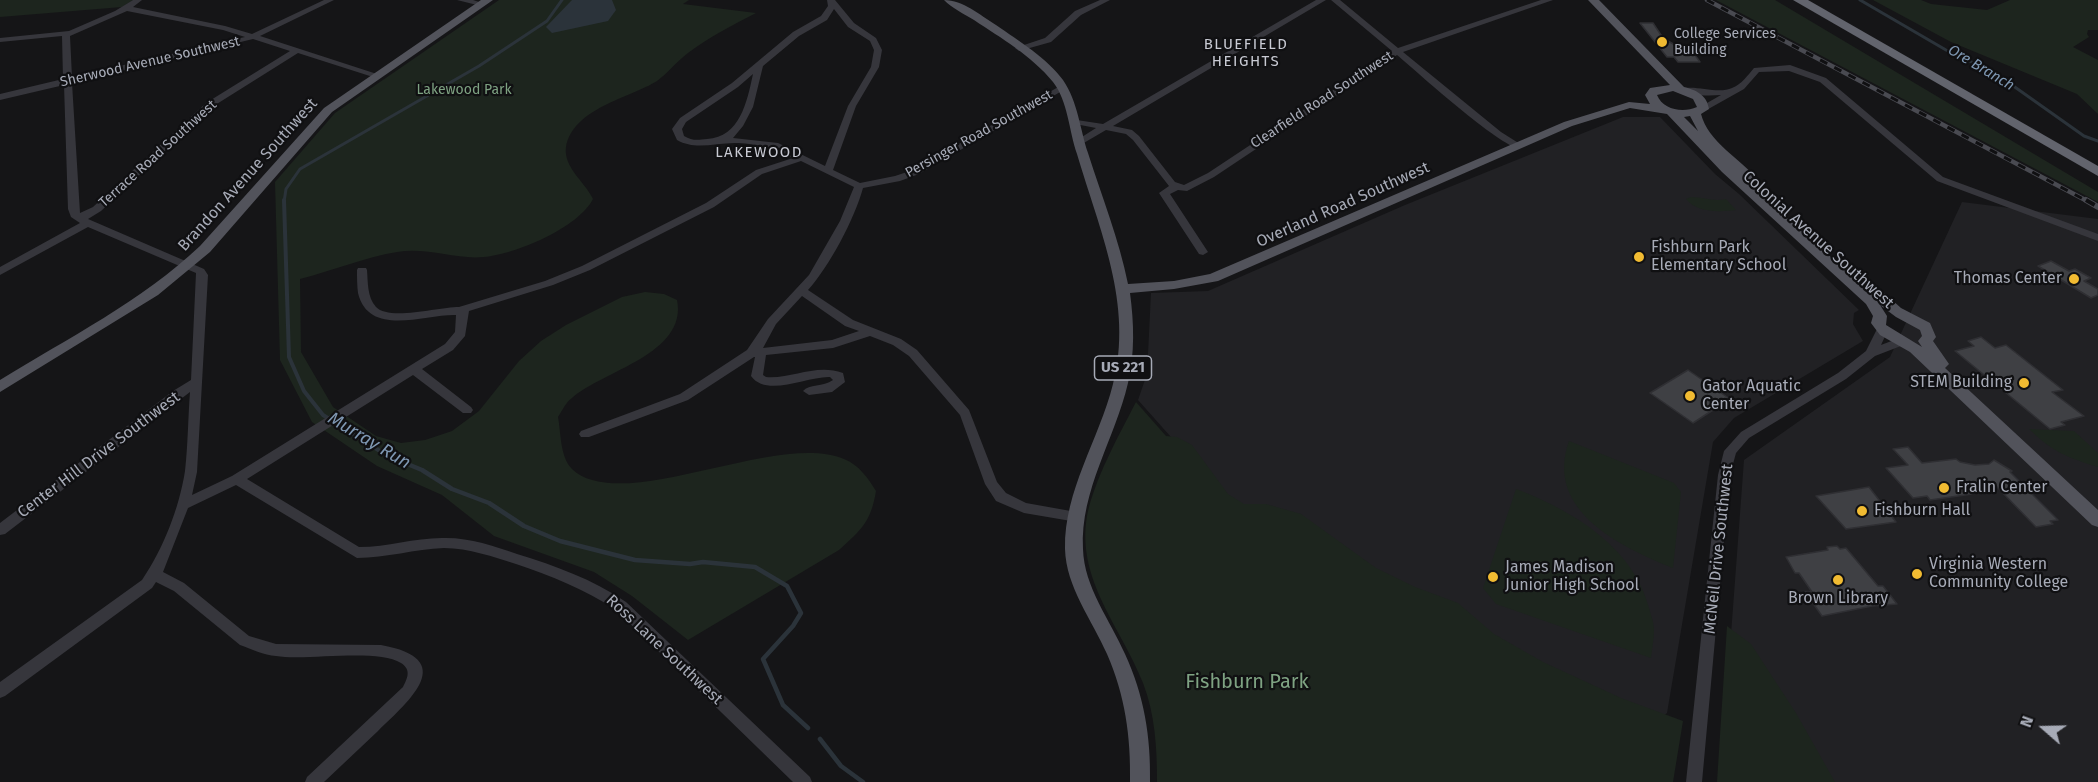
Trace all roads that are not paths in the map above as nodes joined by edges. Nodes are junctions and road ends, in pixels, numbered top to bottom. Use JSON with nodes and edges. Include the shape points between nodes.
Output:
{"nodes":[{"id":1,"x":138,"y":0,"type":"edge"},
{"id":2,"x":330,"y":0,"type":"edge"},
{"id":3,"x":461,"y":0,"type":"edge"},
{"id":4,"x":949,"y":0,"type":"edge"},
{"id":5,"x":1106,"y":0,"type":"edge"},
{"id":6,"x":1322,"y":0,"type":"edge"},
{"id":7,"x":1335,"y":0,"type":"edge"},
{"id":8,"x":1550,"y":0,"type":"edge"},
{"id":9,"x":1593,"y":0,"type":"edge"},
{"id":10,"x":1799,"y":0,"type":"edge"},
{"id":11,"x":1816,"y":0,"type":"edge"},
{"id":12,"x":485,"y":2,"type":"edge"},
{"id":13,"x":832,"y":2,"type":"edge"},
{"id":14,"x":126,"y":8,"type":"junction"},
{"id":15,"x":66,"y":34,"type":"junction"},
{"id":16,"x":1625,"y":35,"type":"junction"},
{"id":17,"x":253,"y":36,"type":"junction"},
{"id":18,"x":0,"y":40,"type":"edge"},
{"id":19,"x":1019,"y":48,"type":"junction"},
{"id":20,"x":298,"y":50,"type":"junction"},
{"id":21,"x":1397,"y":51,"type":"junction"},
{"id":22,"x":759,"y":65,"type":"junction"},
{"id":23,"x":376,"y":75,"type":"junction"},
{"id":24,"x":69,"y":81,"type":"junction"},
{"id":25,"x":1063,"y":88,"type":"junction"},
{"id":26,"x":1682,"y":90,"type":"junction"},
{"id":27,"x":1653,"y":91,"type":"junction"},
{"id":28,"x":1733,"y":92,"type":"junction"},
{"id":29,"x":0,"y":97,"type":"edge"},
{"id":30,"x":1703,"y":109,"type":"junction"},
{"id":31,"x":1671,"y":113,"type":"junction"},
{"id":32,"x":1073,"y":121,"type":"junction"},
{"id":33,"x":1582,"y":121,"type":"junction"},
{"id":34,"x":1568,"y":124,"type":"junction"},
{"id":35,"x":1106,"y":126,"type":"junction"},
{"id":36,"x":1712,"y":140,"type":"junction"},
{"id":37,"x":720,"y":142,"type":"junction"},
{"id":38,"x":1079,"y":142,"type":"junction"},
{"id":39,"x":1517,"y":146,"type":"junction"},
{"id":40,"x":802,"y":158,"type":"junction"},
{"id":41,"x":2098,"y":160,"type":"edge"},
{"id":42,"x":828,"y":171,"type":"junction"},
{"id":43,"x":2098,"y":172,"type":"edge"},
{"id":44,"x":859,"y":186,"type":"junction"},
{"id":45,"x":1176,"y":188,"type":"junction"},
{"id":46,"x":83,"y":221,"type":"junction"},
{"id":47,"x":2098,"y":238,"type":"edge"},
{"id":48,"x":1203,"y":252,"type":"dead end"},
{"id":49,"x":187,"y":266,"type":"junction"},
{"id":50,"x":362,"y":270,"type":"dead end"},
{"id":51,"x":0,"y":272,"type":"edge"},
{"id":52,"x":1124,"y":289,"type":"junction"},
{"id":53,"x":802,"y":291,"type":"junction"},
{"id":54,"x":462,"y":310,"type":"junction"},
{"id":55,"x":1899,"y":314,"type":"junction"},
{"id":56,"x":1881,"y":323,"type":"junction"},
{"id":57,"x":869,"y":332,"type":"junction"},
{"id":58,"x":1925,"y":341,"type":"junction"},
{"id":59,"x":1905,"y":342,"type":"junction"},
{"id":60,"x":756,"y":350,"type":"junction"},
{"id":61,"x":1871,"y":353,"type":"junction"},
{"id":62,"x":413,"y":369,"type":"junction"},
{"id":63,"x":198,"y":381,"type":"junction"},
{"id":64,"x":0,"y":387,"type":"edge"},
{"id":65,"x":809,"y":391,"type":"dead end"},
{"id":66,"x":467,"y":410,"type":"dead end"},
{"id":67,"x":585,"y":434,"type":"dead end"},
{"id":68,"x":237,"y":479,"type":"junction"},
{"id":69,"x":183,"y":506,"type":"junction"},
{"id":70,"x":2098,"y":507,"type":"edge"},
{"id":71,"x":1077,"y":517,"type":"junction"},
{"id":72,"x":2098,"y":520,"type":"edge"},
{"id":73,"x":0,"y":530,"type":"edge"},
{"id":74,"x":155,"y":574,"type":"junction"},
{"id":75,"x":0,"y":691,"type":"edge"},
{"id":76,"x":314,"y":782,"type":"edge"},
{"id":77,"x":804,"y":782,"type":"edge"},
{"id":78,"x":1140,"y":782,"type":"edge"},
{"id":79,"x":1695,"y":782,"type":"edge"}],
"edges":[{"from":1,"to":14,"type":"street"},
{"from":2,"to":17,"type":"street","name":"Sherwood Avenue Southwest"},
{"from":3,"to":12,"type":"street"},
{"from":4,"to":19,"type":"main road","number":"US 221"},
{"from":5,"to":19,"type":"street","via":[[1078,13],[1048,40]]},
{"from":6,"to":35,"type":"street"},
{"from":7,"to":21,"type":"street"},
{"from":8,"to":21,"type":"street","name":"Clearfield Road Southwest"},
{"from":9,"to":16,"type":"main road"},
{"from":10,"to":43,"type":"highway"},
{"from":11,"to":41,"type":"highway"},
{"from":12,"to":23,"type":"main road","name":"Brandon Avenue Southwest"},
{"from":13,"to":22,"type":"street","via":[[824,18],[796,34]]},
{"from":13,"to":42,"type":"street","via":[[851,25],[873,40],[878,50],[875,67],[852,106]]},
{"from":14,"to":15,"type":"street"},
{"from":14,"to":17,"type":"street"},
{"from":15,"to":18,"type":"street"},
{"from":15,"to":24,"type":"street"},
{"from":16,"to":26,"type":"main road"},
{"from":16,"to":27,"type":"main road","via":[[1659,76],[1660,84]]},
{"from":17,"to":20,"type":"street"},
{"from":17,"to":24,"type":"street","name":"Sherwood Avenue Southwest"},
{"from":19,"to":25,"type":"main road","number":"US 221","via":[[1048,70]]},
{"from":20,"to":23,"type":"street"},
{"from":20,"to":46,"type":"street","name":"Terrace Road Southwest","via":[[209,105]]},
{"from":21,"to":39,"type":"street"},
{"from":21,"to":45,"type":"street","name":"Clearfield Road Southwest","via":[[1234,159],[1184,189]]},
{"from":22,"to":37,"type":"street","via":[[751,100],[741,121],[733,134]]},
{"from":22,"to":37,"type":"street","via":[[689,115],[677,129],[680,138],[689,142]]},
{"from":23,"to":49,"type":"main road","name":"Brandon Avenue Southwest","via":[[328,110]]},
{"from":24,"to":29,"type":"street","name":"Sherwood Avenue Southwest"},
{"from":24,"to":46,"type":"street","via":[[73,209]]},
{"from":25,"to":32,"type":"main road","number":"US 221"},
{"from":25,"to":44,"type":"street","name":"Persinger Road Southwest","via":[[916,172]]},
{"from":26,"to":27,"type":"main road","name":"Overland Road Southwest"},
{"from":26,"to":28,"type":"street"},
{"from":26,"to":30,"type":"main road","name":"Colonial Avenue Southwest","via":[[1698,97]]},
{"from":27,"to":31,"type":"main road","name":"Colonial Avenue Southwest","via":[[1652,100]]},
{"from":27,"to":34,"type":"main road","name":"Overland Road Southwest"},
{"from":28,"to":30,"type":"street"},
{"from":28,"to":47,"type":"street","via":[[1757,70],[1783,68],[1812,75],[1832,87],[1940,179]]},
{"from":30,"to":31,"type":"main road"},
{"from":30,"to":36,"type":"main road","via":[[1703,121]]},
{"from":30,"to":36,"type":"main road","name":"Colonial Avenue Southwest","via":[[1697,124]]},
{"from":31,"to":33,"type":"main road","via":[[1631,109]]},
{"from":31,"to":33,"type":"main road","name":"Overland Road Southwest","via":[[1629,105]]},
{"from":31,"to":56,"type":"main road","name":"Colonial Avenue Southwest","via":[[1726,169],[1868,298]]},
{"from":32,"to":35,"type":"street"},
{"from":32,"to":38,"type":"main road","number":"US 221"},
{"from":33,"to":34,"type":"main road","name":"Overland Road Southwest"},
{"from":34,"to":39,"type":"main road","name":"Overland Road Southwest"},
{"from":35,"to":38,"type":"street"},
{"from":35,"to":45,"type":"street","via":[[1125,129],[1136,138]]},
{"from":36,"to":55,"type":"main road","name":"Colonial Avenue Southwest"},
{"from":37,"to":40,"type":"street","via":[[764,142]]},
{"from":38,"to":52,"type":"main road","number":"US 221"},
{"from":39,"to":52,"type":"main road","name":"Overland Road Southwest","via":[[1234,270],[1197,282]]},
{"from":40,"to":42,"type":"street"},
{"from":40,"to":54,"type":"street","via":[[759,172],[710,205],[586,268]]},
{"from":42,"to":44,"type":"street"},
{"from":44,"to":53,"type":"street","via":[[818,270]]},
{"from":45,"to":48,"type":"street","via":[[1164,193]]},
{"from":46,"to":49,"type":"street"},
{"from":46,"to":51,"type":"street","name":"Terrace Road Southwest"},
{"from":49,"to":63,"type":"street","via":[[203,275]]},
{"from":49,"to":64,"type":"main road","name":"Brandon Avenue Southwest","via":[[153,292]]},
{"from":50,"to":54,"type":"street","via":[[365,300],[378,314],[394,318]]},
{"from":52,"to":71,"type":"main road","number":"US 221","via":[[1125,361]]},
{"from":53,"to":57,"type":"street"},
{"from":53,"to":60,"type":"street","via":[[767,327]]},
{"from":54,"to":62,"type":"street","via":[[462,328],[456,341]]},
{"from":55,"to":56,"type":"main road","via":[[1887,313]]},
{"from":55,"to":58,"type":"main road","name":"Colonial Avenue Southwest","via":[[1925,327],[1929,336]]},
{"from":56,"to":59,"type":"main road","name":"Colonial Avenue Southwest"},
{"from":56,"to":61,"type":"street","name":"McNeil Drive Southwest"},
{"from":57,"to":60,"type":"street","via":[[833,345]]},
{"from":57,"to":71,"type":"street","via":[[913,352],[960,405],[972,427],[991,484],[1001,497],[1041,513]]},
{"from":58,"to":59,"type":"main road"},
{"from":58,"to":70,"type":"main road","name":"Colonial Avenue Southwest","via":[[1941,362]]},
{"from":59,"to":61,"type":"street","name":"McNeil Drive Southwest"},
{"from":59,"to":72,"type":"main road","name":"Colonial Avenue Southwest"},
{"from":60,"to":65,"type":"street","via":[[757,376],[763,381],[820,373],[839,376],[835,386]]},
{"from":60,"to":67,"type":"street","via":[[684,397]]},
{"from":61,"to":79,"type":"street","name":"McNeil Drive Southwest","via":[[1842,376],[1745,435],[1730,451],[1724,475]]},
{"from":62,"to":66,"type":"street"},
{"from":62,"to":68,"type":"street"},
{"from":63,"to":69,"type":"street","via":[[191,472]]},
{"from":63,"to":73,"type":"street","name":"Center Hill Drive Southwest"},
{"from":68,"to":69,"type":"street"},
{"from":68,"to":77,"type":"street","name":"Ross Lane Southwest","via":[[357,552],[463,544],[580,580],[621,606]]},
{"from":69,"to":74,"type":"street"},
{"from":71,"to":78,"type":"main road","number":"US 221","via":[[1073,544],[1078,574],[1084,594],[1119,661],[1134,704]]},
{"from":74,"to":75,"type":"street","via":[[139,592]]},
{"from":74,"to":76,"type":"street","via":[[179,587],[234,633],[259,647],[389,652],[411,662],[416,676],[408,692]]}]}
